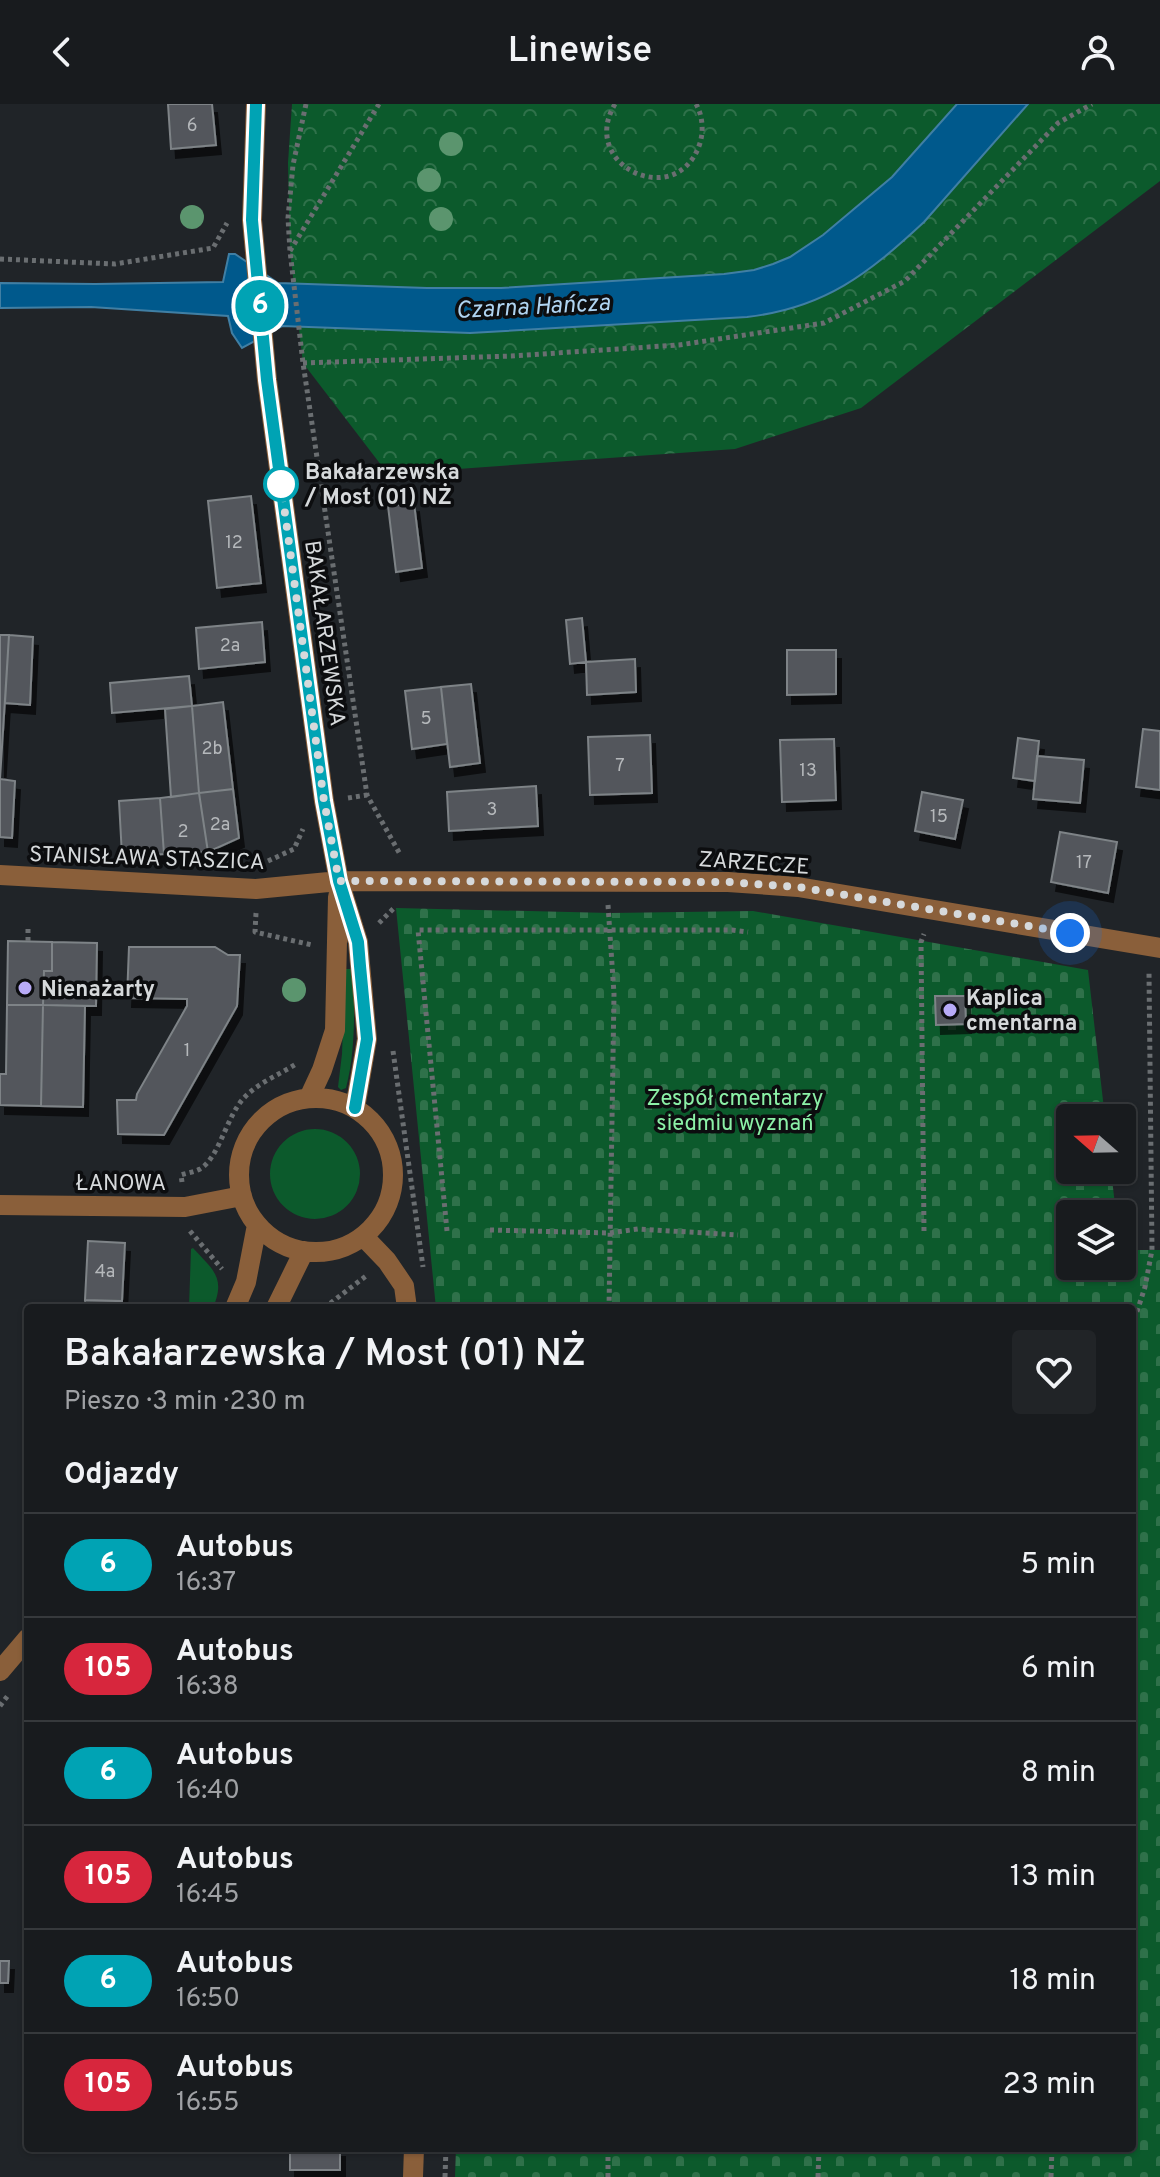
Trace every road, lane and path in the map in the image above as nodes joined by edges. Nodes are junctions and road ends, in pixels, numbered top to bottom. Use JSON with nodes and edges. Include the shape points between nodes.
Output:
{"nodes":[{"id":1,"x":256,"y":104,"type":"edge"},
{"id":2,"x":306,"y":104,"type":"edge"},
{"id":3,"x":379,"y":104,"type":"edge"},
{"id":4,"x":615,"y":104,"type":"edge"},
{"id":5,"x":696,"y":104,"type":"edge"},
{"id":6,"x":1092,"y":104,"type":"edge"},
{"id":7,"x":252,"y":220,"type":"junction"},
{"id":8,"x":290,"y":251,"type":"junction"},
{"id":9,"x":0,"y":259,"type":"edge"},
{"id":10,"x":303,"y":363,"type":"junction"},
{"id":11,"x":0,"y":875,"type":"edge"},
{"id":12,"x":339,"y":881,"type":"junction"},
{"id":13,"x":399,"y":897,"type":"junction"},
{"id":14,"x":622,"y":904,"type":"dead end"},
{"id":15,"x":28,"y":925,"type":"dead end"},
{"id":16,"x":611,"y":929,"type":"junction"},
{"id":17,"x":748,"y":932,"type":"dead end"},
{"id":18,"x":912,"y":932,"type":"dead end"},
{"id":19,"x":28,"y":941,"type":"dead end"},
{"id":20,"x":358,"y":942,"type":"junction"},
{"id":21,"x":1160,"y":948,"type":"edge"},
{"id":22,"x":1134,"y":970,"type":"dead end"},
{"id":23,"x":1149,"y":973,"type":"junction"},
{"id":24,"x":1160,"y":974,"type":"edge"},
{"id":25,"x":392,"y":1048,"type":"dead end"},
{"id":26,"x":308,"y":1056,"type":"dead end"},
{"id":27,"x":309,"y":1098,"type":"junction"},
{"id":28,"x":355,"y":1108,"type":"junction"},
{"id":29,"x":242,"y":1196,"type":"junction"},
{"id":30,"x":0,"y":1205,"type":"edge"},
{"id":31,"x":185,"y":1207,"type":"junction"},
{"id":32,"x":257,"y":1225,"type":"junction"},
{"id":33,"x":490,"y":1230,"type":"dead end"},
{"id":34,"x":447,"y":1231,"type":"dead end"},
{"id":35,"x":924,"y":1231,"type":"dead end"},
{"id":36,"x":609,"y":1233,"type":"junction"},
{"id":37,"x":738,"y":1235,"type":"dead end"},
{"id":38,"x":363,"y":1236,"type":"junction"},
{"id":39,"x":304,"y":1251,"type":"junction"},
{"id":40,"x":425,"y":1278,"type":"dead end"},
{"id":41,"x":246,"y":1282,"type":"junction"},
{"id":42,"x":237,"y":1304,"type":"edge"},
{"id":43,"x":278,"y":1304,"type":"edge"},
{"id":44,"x":406,"y":1304,"type":"edge"},
{"id":45,"x":609,"y":1304,"type":"edge"},
{"id":46,"x":1136,"y":1315,"type":"edge"},
{"id":47,"x":24,"y":1643,"type":"edge"},
{"id":48,"x":0,"y":1671,"type":"edge"},
{"id":49,"x":414,"y":2152,"type":"edge"},
{"id":50,"x":446,"y":2152,"type":"edge"},
{"id":51,"x":608,"y":2152,"type":"edge"},
{"id":52,"x":819,"y":2152,"type":"edge"},
{"id":53,"x":1052,"y":2152,"type":"edge"},
{"id":54,"x":413,"y":2177,"type":"edge"},
{"id":55,"x":445,"y":2177,"type":"edge"},
{"id":56,"x":608,"y":2177,"type":"edge"},
{"id":57,"x":818,"y":2177,"type":"edge"},
{"id":58,"x":1051,"y":2177,"type":"edge"}],
"edges":[{"from":1,"to":7,"type":"street","name":"BAKAŁARZEWSKA"},
{"from":2,"to":8,"type":"path","via":[[293,165]]},
{"from":3,"to":8,"type":"path"},
{"from":4,"to":5,"type":"path","via":[[606,124],[611,150],[628,171],[655,178],[680,170],[698,150],[702,123]]},
{"from":6,"to":10,"type":"path","via":[[1058,123],[905,281],[824,323],[679,345]]},
{"from":7,"to":9,"type":"path","via":[[226,223],[213,248],[115,264]]},
{"from":7,"to":12,"type":"street","name":"BAKAŁARZEWSKA","via":[[267,380]]},
{"from":8,"to":10,"type":"path"},
{"from":10,"to":13,"type":"path","via":[[367,795],[403,859]]},
{"from":11,"to":12,"type":"street","name":"STANISŁAWA STASZICA","via":[[256,889]]},
{"from":12,"to":13,"type":"street","name":"ZARZECZE"},
{"from":12,"to":20,"type":"street","name":"BAKAŁARZEWSKA"},
{"from":12,"to":27,"type":"street","name":"BAKAŁARZEWSKA","via":[[335,1030]]},
{"from":13,"to":20,"type":"path","via":[[380,920],[376,940]]},
{"from":13,"to":21,"type":"street","name":"ZARZECZE","via":[[728,882],[798,887]]},
{"from":14,"to":16,"type":"path","via":[[608,904]]},
{"from":15,"to":19,"type":"path"},
{"from":16,"to":17,"type":"path"},
{"from":16,"to":34,"type":"path","via":[[418,930]]},
{"from":16,"to":36,"type":"path"},
{"from":18,"to":35,"type":"path","via":[[924,934]]},
{"from":20,"to":28,"type":"street","name":"BAKAŁARZEWSKA","via":[[367,1039]]},
{"from":22,"to":23,"type":"path"},
{"from":23,"to":24,"type":"path"},
{"from":23,"to":46,"type":"path","via":[[1152,1250]]},
{"from":25,"to":40,"type":"path"},
{"from":26,"to":31,"type":"path","via":[[243,1098],[214,1155],[201,1169],[181,1175]]},
{"from":27,"to":28,"type":"street"},
{"from":27,"to":29,"type":"street","via":[[287,1103],[253,1131],[242,1151]]},
{"from":28,"to":38,"type":"street","via":[[381,1134],[393,1169],[391,1195]]},
{"from":29,"to":31,"type":"street","name":"ŁANOWA"},
{"from":29,"to":32,"type":"street"},
{"from":30,"to":31,"type":"street","name":"ŁANOWA"},
{"from":31,"to":41,"type":"path","via":[[187,1228],[228,1277]]},
{"from":32,"to":39,"type":"street","via":[[271,1238]]},
{"from":32,"to":41,"type":"street"},
{"from":33,"to":36,"type":"path"},
{"from":36,"to":37,"type":"path","via":[[638,1229]]},
{"from":36,"to":45,"type":"path"},
{"from":38,"to":39,"type":"street","via":[[325,1252]]},
{"from":38,"to":44,"type":"street","via":[[404,1286]]},
{"from":39,"to":43,"type":"street"},
{"from":41,"to":42,"type":"street"},
{"from":47,"to":48,"type":"street"},
{"from":49,"to":54,"type":"street"},
{"from":50,"to":55,"type":"path"},
{"from":51,"to":56,"type":"path"},
{"from":52,"to":57,"type":"path"},
{"from":53,"to":58,"type":"path"}]}
